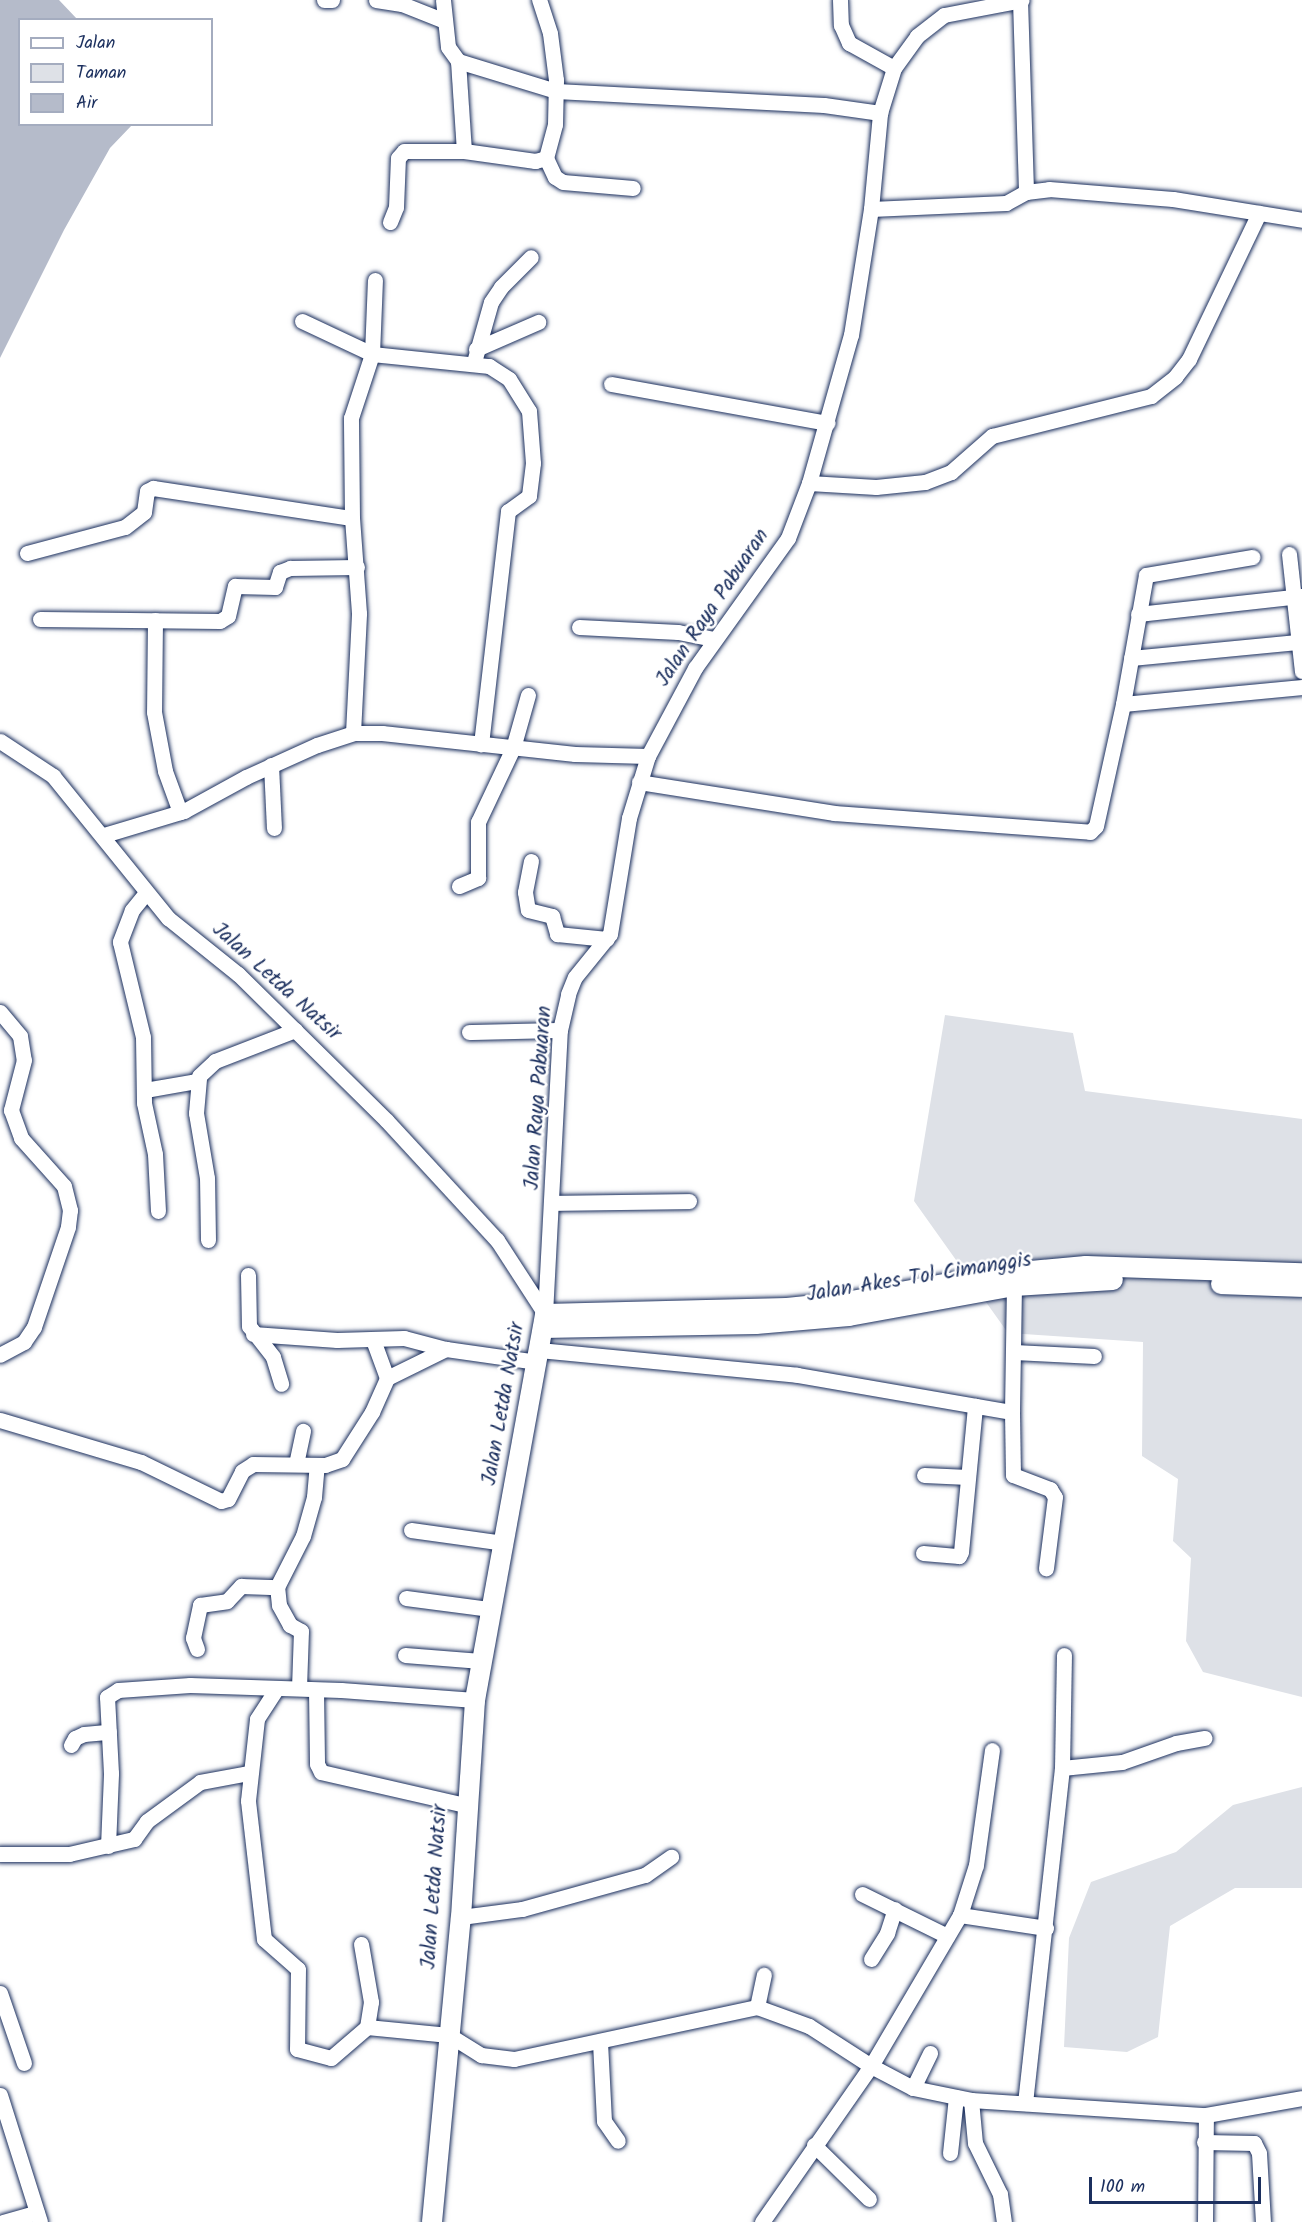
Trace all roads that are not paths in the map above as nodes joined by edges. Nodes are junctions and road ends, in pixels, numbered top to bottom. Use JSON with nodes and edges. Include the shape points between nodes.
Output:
{"nodes":[{"id":1,"x":324,"y":0,"type":"edge"},
{"id":2,"x":332,"y":0,"type":"edge"},
{"id":3,"x":376,"y":0,"type":"edge"},
{"id":4,"x":443,"y":0,"type":"edge"},
{"id":5,"x":539,"y":0,"type":"edge"},
{"id":6,"x":840,"y":0,"type":"edge"},
{"id":7,"x":1021,"y":0,"type":"edge"},
{"id":8,"x":960,"y":5,"type":"edge"},
{"id":9,"x":445,"y":21,"type":"junction"},
{"id":10,"x":458,"y":61,"type":"junction"},
{"id":11,"x":894,"y":68,"type":"junction"},
{"id":12,"x":556,"y":91,"type":"junction"},
{"id":13,"x":880,"y":113,"type":"junction"},
{"id":14,"x":464,"y":151,"type":"junction"},
{"id":15,"x":546,"y":158,"type":"junction"},
{"id":16,"x":633,"y":188,"type":"dead end"},
{"id":17,"x":1026,"y":192,"type":"junction"},
{"id":18,"x":870,"y":209,"type":"junction"},
{"id":19,"x":1259,"y":213,"type":"junction"},
{"id":20,"x":1302,"y":220,"type":"edge"},
{"id":21,"x":390,"y":222,"type":"dead end"},
{"id":22,"x":531,"y":257,"type":"dead end"},
{"id":23,"x":375,"y":280,"type":"dead end"},
{"id":24,"x":302,"y":321,"type":"dead end"},
{"id":25,"x":538,"y":322,"type":"dead end"},
{"id":26,"x":372,"y":354,"type":"junction"},
{"id":27,"x":475,"y":356,"type":"junction"},
{"id":28,"x":611,"y":384,"type":"dead end"},
{"id":29,"x":828,"y":423,"type":"junction"},
{"id":30,"x":809,"y":483,"type":"junction"},
{"id":31,"x":352,"y":518,"type":"junction"},
{"id":32,"x":27,"y":552,"type":"dead end"},
{"id":33,"x":1289,"y":554,"type":"dead end"},
{"id":34,"x":1252,"y":557,"type":"dead end"},
{"id":35,"x":357,"y":567,"type":"junction"},
{"id":36,"x":1298,"y":596,"type":"edge"},
{"id":37,"x":1138,"y":614,"type":"junction"},
{"id":38,"x":40,"y":619,"type":"dead end"},
{"id":39,"x":155,"y":620,"type":"junction"},
{"id":40,"x":579,"y":627,"type":"dead end"},
{"id":41,"x":714,"y":639,"type":"junction"},
{"id":42,"x":1297,"y":642,"type":"junction"},
{"id":43,"x":1131,"y":658,"type":"junction"},
{"id":44,"x":1302,"y":672,"type":"edge"},
{"id":45,"x":1302,"y":687,"type":"edge"},
{"id":46,"x":528,"y":695,"type":"dead end"},
{"id":47,"x":1123,"y":704,"type":"junction"},
{"id":48,"x":353,"y":733,"type":"junction"},
{"id":49,"x":0,"y":741,"type":"edge"},
{"id":50,"x":481,"y":744,"type":"junction"},
{"id":51,"x":513,"y":748,"type":"junction"},
{"id":52,"x":648,"y":756,"type":"junction"},
{"id":53,"x":272,"y":765,"type":"junction"},
{"id":54,"x":639,"y":782,"type":"junction"},
{"id":55,"x":180,"y":812,"type":"junction"},
{"id":56,"x":274,"y":828,"type":"dead end"},
{"id":57,"x":104,"y":835,"type":"junction"},
{"id":58,"x":531,"y":861,"type":"dead end"},
{"id":59,"x":459,"y":886,"type":"dead end"},
{"id":60,"x":145,"y":894,"type":"junction"},
{"id":61,"x":607,"y":939,"type":"junction"},
{"id":62,"x":0,"y":1012,"type":"edge"},
{"id":63,"x":295,"y":1030,"type":"junction"},
{"id":64,"x":560,"y":1030,"type":"junction"},
{"id":65,"x":469,"y":1032,"type":"dead end"},
{"id":66,"x":197,"y":1082,"type":"junction"},
{"id":67,"x":145,"y":1090,"type":"junction"},
{"id":68,"x":689,"y":1201,"type":"dead end"},
{"id":69,"x":553,"y":1203,"type":"junction"},
{"id":70,"x":158,"y":1211,"type":"dead end"},
{"id":71,"x":208,"y":1240,"type":"dead end"},
{"id":72,"x":1302,"y":1273,"type":"edge"},
{"id":73,"x":248,"y":1275,"type":"dead end"},
{"id":74,"x":1014,"y":1286,"type":"junction"},
{"id":75,"x":1302,"y":1287,"type":"edge"},
{"id":76,"x":544,"y":1321,"type":"junction"},
{"id":77,"x":253,"y":1334,"type":"junction"},
{"id":78,"x":373,"y":1340,"type":"junction"},
{"id":79,"x":446,"y":1350,"type":"junction"},
{"id":80,"x":1014,"y":1352,"type":"junction"},
{"id":81,"x":0,"y":1355,"type":"edge"},
{"id":82,"x":538,"y":1356,"type":"junction"},
{"id":83,"x":1094,"y":1356,"type":"dead end"},
{"id":84,"x":387,"y":1378,"type":"junction"},
{"id":85,"x":281,"y":1384,"type":"dead end"},
{"id":86,"x":975,"y":1406,"type":"junction"},
{"id":87,"x":1012,"y":1413,"type":"junction"},
{"id":88,"x":0,"y":1420,"type":"edge"},
{"id":89,"x":303,"y":1431,"type":"dead end"},
{"id":90,"x":296,"y":1464,"type":"junction"},
{"id":91,"x":317,"y":1465,"type":"junction"},
{"id":92,"x":924,"y":1475,"type":"dead end"},
{"id":93,"x":968,"y":1478,"type":"junction"},
{"id":94,"x":411,"y":1530,"type":"dead end"},
{"id":95,"x":503,"y":1544,"type":"junction"},
{"id":96,"x":923,"y":1553,"type":"dead end"},
{"id":97,"x":1047,"y":1569,"type":"dead end"},
{"id":98,"x":277,"y":1587,"type":"junction"},
{"id":99,"x":406,"y":1598,"type":"dead end"},
{"id":100,"x":490,"y":1609,"type":"junction"},
{"id":101,"x":197,"y":1649,"type":"dead end"},
{"id":102,"x":405,"y":1654,"type":"dead end"},
{"id":103,"x":1064,"y":1655,"type":"dead end"},
{"id":104,"x":481,"y":1661,"type":"junction"},
{"id":105,"x":277,"y":1688,"type":"junction"},
{"id":106,"x":299,"y":1688,"type":"junction"},
{"id":107,"x":316,"y":1690,"type":"junction"},
{"id":108,"x":475,"y":1700,"type":"junction"},
{"id":109,"x":109,"y":1732,"type":"junction"},
{"id":110,"x":1205,"y":1738,"type":"dead end"},
{"id":111,"x":71,"y":1745,"type":"dead end"},
{"id":112,"x":992,"y":1750,"type":"dead end"},
{"id":113,"x":1062,"y":1768,"type":"junction"},
{"id":114,"x":249,"y":1773,"type":"junction"},
{"id":115,"x":465,"y":1804,"type":"junction"},
{"id":116,"x":108,"y":1846,"type":"junction"},
{"id":117,"x":0,"y":1854,"type":"edge"},
{"id":118,"x":671,"y":1857,"type":"dead end"},
{"id":119,"x":862,"y":1894,"type":"dead end"},
{"id":120,"x":895,"y":1909,"type":"junction"},
{"id":121,"x":960,"y":1915,"type":"junction"},
{"id":122,"x":461,"y":1917,"type":"junction"},
{"id":123,"x":1046,"y":1928,"type":"junction"},
{"id":124,"x":947,"y":1936,"type":"junction"},
{"id":125,"x":361,"y":1944,"type":"dead end"},
{"id":126,"x":871,"y":1959,"type":"dead end"},
{"id":127,"x":764,"y":1975,"type":"dead end"},
{"id":128,"x":0,"y":1993,"type":"edge"},
{"id":129,"x":757,"y":2007,"type":"junction"},
{"id":130,"x":367,"y":2027,"type":"junction"},
{"id":131,"x":449,"y":2035,"type":"junction"},
{"id":132,"x":600,"y":2042,"type":"junction"},
{"id":133,"x":930,"y":2053,"type":"dead end"},
{"id":134,"x":24,"y":2063,"type":"dead end"},
{"id":135,"x":871,"y":2067,"type":"junction"},
{"id":136,"x":913,"y":2088,"type":"junction"},
{"id":137,"x":0,"y":2095,"type":"edge"},
{"id":138,"x":963,"y":2098,"type":"junction"},
{"id":139,"x":1302,"y":2098,"type":"edge"},
{"id":140,"x":1025,"y":2103,"type":"junction"},
{"id":141,"x":1206,"y":2115,"type":"junction"},
{"id":142,"x":5,"y":2132,"type":"edge"},
{"id":143,"x":618,"y":2141,"type":"dead end"},
{"id":144,"x":1204,"y":2142,"type":"junction"},
{"id":145,"x":814,"y":2145,"type":"junction"},
{"id":146,"x":950,"y":2153,"type":"dead end"},
{"id":147,"x":869,"y":2199,"type":"dead end"},
{"id":148,"x":39,"y":2217,"type":"edge"},
{"id":149,"x":3,"y":2222,"type":"edge"},
{"id":150,"x":432,"y":2222,"type":"edge"},
{"id":151,"x":762,"y":2222,"type":"edge"},
{"id":152,"x":1004,"y":2222,"type":"edge"},
{"id":153,"x":1205,"y":2222,"type":"edge"},
{"id":154,"x":1263,"y":2222,"type":"edge"}],
"edges":[{"from":1,"to":2,"type":"street"},
{"from":3,"to":9,"type":"street","via":[[402,4]]},
{"from":4,"to":9,"type":"street"},
{"from":5,"to":12,"type":"street","via":[[550,33]]},
{"from":6,"to":11,"type":"street","via":[[841,25],[849,43]]},
{"from":7,"to":8,"type":"street","name":"Jalan Raya Pabuaran"},
{"from":7,"to":17,"type":"street"},
{"from":8,"to":11,"type":"street","name":"Jalan Raya Pabuaran","via":[[927,27]]},
{"from":9,"to":10,"type":"street","via":[[448,47]]},
{"from":10,"to":12,"type":"street"},
{"from":10,"to":14,"type":"street"},
{"from":11,"to":13,"type":"street","name":"Jalan Raya Pabuaran"},
{"from":12,"to":13,"type":"street","via":[[824,105]]},
{"from":12,"to":15,"type":"street","via":[[555,124]]},
{"from":13,"to":18,"type":"street","name":"Jalan Raya Pabuaran"},
{"from":14,"to":15,"type":"street","via":[[535,161]]},
{"from":14,"to":21,"type":"street","via":[[404,152],[398,158],[396,207]]},
{"from":15,"to":16,"type":"street","via":[[555,177],[563,182]]},
{"from":17,"to":18,"type":"street","via":[[1006,203]]},
{"from":17,"to":19,"type":"street","via":[[1079,190]]},
{"from":18,"to":29,"type":"street","name":"Jalan Raya Pabuaran","via":[[850,335]]},
{"from":19,"to":20,"type":"street"},
{"from":19,"to":30,"type":"street","via":[[1189,359],[1175,378],[1151,396],[992,436],[951,472],[925,482],[876,487]]},
{"from":22,"to":27,"type":"street","via":[[491,303]]},
{"from":23,"to":26,"type":"street"},
{"from":24,"to":26,"type":"street"},
{"from":25,"to":27,"type":"street"},
{"from":26,"to":27,"type":"street"},
{"from":26,"to":31,"type":"street","via":[[351,418]]},
{"from":27,"to":50,"type":"street","via":[[509,379],[530,411],[532,434],[529,495],[508,511]]},
{"from":28,"to":29,"type":"street"},
{"from":29,"to":30,"type":"street","name":"Jalan Raya Pabuaran"},
{"from":30,"to":41,"type":"street","name":"Jalan Raya Pabuaran","via":[[788,538]]},
{"from":31,"to":32,"type":"street","via":[[153,488],[147,491],[144,512],[125,527]]},
{"from":31,"to":35,"type":"street"},
{"from":33,"to":36,"type":"street"},
{"from":34,"to":37,"type":"street","via":[[1149,572]]},
{"from":35,"to":39,"type":"street","via":[[290,568],[280,572],[275,587],[235,586],[228,616],[220,621]]},
{"from":35,"to":48,"type":"street","via":[[359,636]]},
{"from":36,"to":37,"type":"street"},
{"from":36,"to":42,"type":"street"},
{"from":37,"to":43,"type":"street"},
{"from":38,"to":39,"type":"street"},
{"from":39,"to":55,"type":"street","via":[[154,712],[165,771]]},
{"from":40,"to":41,"type":"street","via":[[678,632]]},
{"from":41,"to":52,"type":"street","name":"Jalan Raya Pabuaran","via":[[679,694]]},
{"from":42,"to":43,"type":"street"},
{"from":42,"to":44,"type":"street"},
{"from":43,"to":47,"type":"street"},
{"from":45,"to":47,"type":"street"},
{"from":46,"to":51,"type":"street"},
{"from":47,"to":54,"type":"street","via":[[1096,826],[1082,834],[834,813]]},
{"from":48,"to":50,"type":"street"},
{"from":48,"to":53,"type":"street"},
{"from":49,"to":57,"type":"street","name":"Jalan Letda Natsir","via":[[52,776]]},
{"from":50,"to":51,"type":"street"},
{"from":51,"to":52,"type":"street"},
{"from":51,"to":59,"type":"street","via":[[478,822],[478,878]]},
{"from":52,"to":54,"type":"street","name":"Jalan Raya Pabuaran"},
{"from":53,"to":55,"type":"street"},
{"from":53,"to":56,"type":"street"},
{"from":54,"to":61,"type":"street","name":"Jalan Raya Pabuaran"},
{"from":55,"to":57,"type":"street"},
{"from":57,"to":60,"type":"street","name":"Jalan Letda Natsir"},
{"from":58,"to":61,"type":"street","via":[[525,892],[528,910],[552,915],[557,934]]},
{"from":60,"to":63,"type":"street","name":"Jalan Letda Natsir","via":[[168,918],[238,974]]},
{"from":60,"to":67,"type":"street","via":[[132,910],[120,942],[143,1037]]},
{"from":61,"to":64,"type":"street","name":"Jalan Raya Pabuaran","via":[[575,976]]},
{"from":62,"to":81,"type":"street","via":[[20,1036],[24,1060],[11,1110],[13,1118],[21,1138],[64,1186],[70,1210],[68,1227],[34,1328],[24,1342]]},
{"from":63,"to":66,"type":"street","via":[[215,1061]]},
{"from":63,"to":76,"type":"street","name":"Jalan Letda Natsir","via":[[497,1240]]},
{"from":64,"to":65,"type":"street"},
{"from":64,"to":69,"type":"street","name":"Jalan Raya Pabuaran"},
{"from":66,"to":67,"type":"street"},
{"from":66,"to":71,"type":"street","via":[[197,1131],[207,1178]]},
{"from":67,"to":70,"type":"street","via":[[158,1172]]},
{"from":68,"to":69,"type":"street"},
{"from":69,"to":76,"type":"street","name":"Jalan Raya Pabuaran"},
{"from":72,"to":76,"type":"main road","via":[[1086,1266],[999,1274],[846,1302],[787,1308]]},
{"from":73,"to":77,"type":"street","via":[[247,1312]]},
{"from":74,"to":75,"type":"main road","name":"Jalan Akes Tol Cimanggis","via":[[1089,1280]]},
{"from":74,"to":76,"type":"main road","name":"Jalan Akes Tol Cimanggis","via":[[849,1316],[756,1324]]},
{"from":74,"to":80,"type":"street"},
{"from":76,"to":82,"type":"main road","name":"Jalan Letda Natsir"},
{"from":77,"to":78,"type":"street"},
{"from":77,"to":85,"type":"street","via":[[273,1357]]},
{"from":78,"to":79,"type":"street","via":[[404,1338]]},
{"from":78,"to":84,"type":"street"},
{"from":79,"to":82,"type":"street"},
{"from":79,"to":84,"type":"street"},
{"from":80,"to":83,"type":"street"},
{"from":80,"to":87,"type":"street"},
{"from":82,"to":86,"type":"street","via":[[796,1375]]},
{"from":82,"to":95,"type":"main road","name":"Jalan Letda Natsir"},
{"from":84,"to":91,"type":"street","via":[[372,1412],[342,1459]]},
{"from":86,"to":87,"type":"street"},
{"from":86,"to":93,"type":"street"},
{"from":87,"to":97,"type":"street","via":[[1013,1474],[1050,1489],[1054,1497]]},
{"from":88,"to":90,"type":"street","via":[[141,1462],[221,1501],[228,1499],[242,1471],[253,1464]]},
{"from":89,"to":90,"type":"street"},
{"from":90,"to":91,"type":"street"},
{"from":91,"to":98,"type":"street","via":[[314,1497],[303,1536]]},
{"from":92,"to":93,"type":"street"},
{"from":93,"to":96,"type":"street","via":[[959,1556]]},
{"from":94,"to":95,"type":"street"},
{"from":95,"to":100,"type":"main road","name":"Jalan Letda Natsir"},
{"from":98,"to":101,"type":"street","via":[[241,1586],[227,1601],[206,1601],[200,1605],[194,1629]]},
{"from":98,"to":106,"type":"street","via":[[279,1605],[290,1625],[301,1631]]},
{"from":99,"to":100,"type":"street"},
{"from":100,"to":104,"type":"main road","name":"Jalan Letda Natsir"},
{"from":102,"to":104,"type":"street"},
{"from":103,"to":113,"type":"street"},
{"from":104,"to":108,"type":"main road","name":"Jalan Letda Natsir"},
{"from":105,"to":106,"type":"street"},
{"from":105,"to":109,"type":"street","via":[[190,1685],[118,1690],[107,1697]]},
{"from":105,"to":114,"type":"street","via":[[257,1719]]},
{"from":106,"to":107,"type":"street"},
{"from":107,"to":108,"type":"street"},
{"from":107,"to":115,"type":"street","via":[[317,1764],[321,1772]]},
{"from":108,"to":115,"type":"main road","name":"Jalan Letda Natsir"},
{"from":109,"to":111,"type":"street","via":[[84,1734]]},
{"from":109,"to":116,"type":"street"},
{"from":110,"to":113,"type":"street","via":[[1176,1743],[1122,1762]]},
{"from":112,"to":121,"type":"street","via":[[976,1865]]},
{"from":113,"to":123,"type":"street"},
{"from":114,"to":116,"type":"street","via":[[200,1782],[147,1821],[134,1839]]},
{"from":114,"to":130,"type":"street","via":[[248,1801],[264,1939],[298,1969],[297,2049],[331,2058]]},
{"from":115,"to":122,"type":"main road","name":"Jalan Letda Natsir"},
{"from":116,"to":117,"type":"street","via":[[69,1854]]},
{"from":118,"to":122,"type":"street","via":[[645,1875],[522,1909]]},
{"from":119,"to":120,"type":"street"},
{"from":120,"to":124,"type":"street"},
{"from":120,"to":126,"type":"street","via":[[887,1933]]},
{"from":121,"to":123,"type":"street"},
{"from":121,"to":124,"type":"street"},
{"from":122,"to":131,"type":"main road","name":"Jalan Letda Natsir"},
{"from":123,"to":140,"type":"street"},
{"from":124,"to":135,"type":"street"},
{"from":125,"to":130,"type":"street","via":[[371,2002]]},
{"from":127,"to":129,"type":"street"},
{"from":128,"to":134,"type":"street"},
{"from":129,"to":132,"type":"street"},
{"from":129,"to":135,"type":"street","via":[[809,2026]]},
{"from":130,"to":131,"type":"street"},
{"from":131,"to":132,"type":"street","via":[[494,2059],[514,2060]]},
{"from":131,"to":150,"type":"main road","name":"Jalan Letda Natsir"},
{"from":132,"to":143,"type":"street","via":[[604,2121]]},
{"from":133,"to":136,"type":"street"},
{"from":135,"to":136,"type":"street"},
{"from":135,"to":145,"type":"street"},
{"from":136,"to":138,"type":"street"},
{"from":137,"to":142,"type":"street"},
{"from":138,"to":140,"type":"street"},
{"from":138,"to":146,"type":"street"},
{"from":138,"to":152,"type":"street","via":[[975,2143],[1000,2194]]},
{"from":139,"to":141,"type":"street"},
{"from":140,"to":141,"type":"street"},
{"from":141,"to":144,"type":"street"},
{"from":142,"to":148,"type":"street"},
{"from":144,"to":153,"type":"street"},
{"from":144,"to":154,"type":"street","via":[[1254,2143],[1259,2153]]},
{"from":145,"to":147,"type":"street"},
{"from":145,"to":151,"type":"street"},
{"from":148,"to":149,"type":"street"}]}
